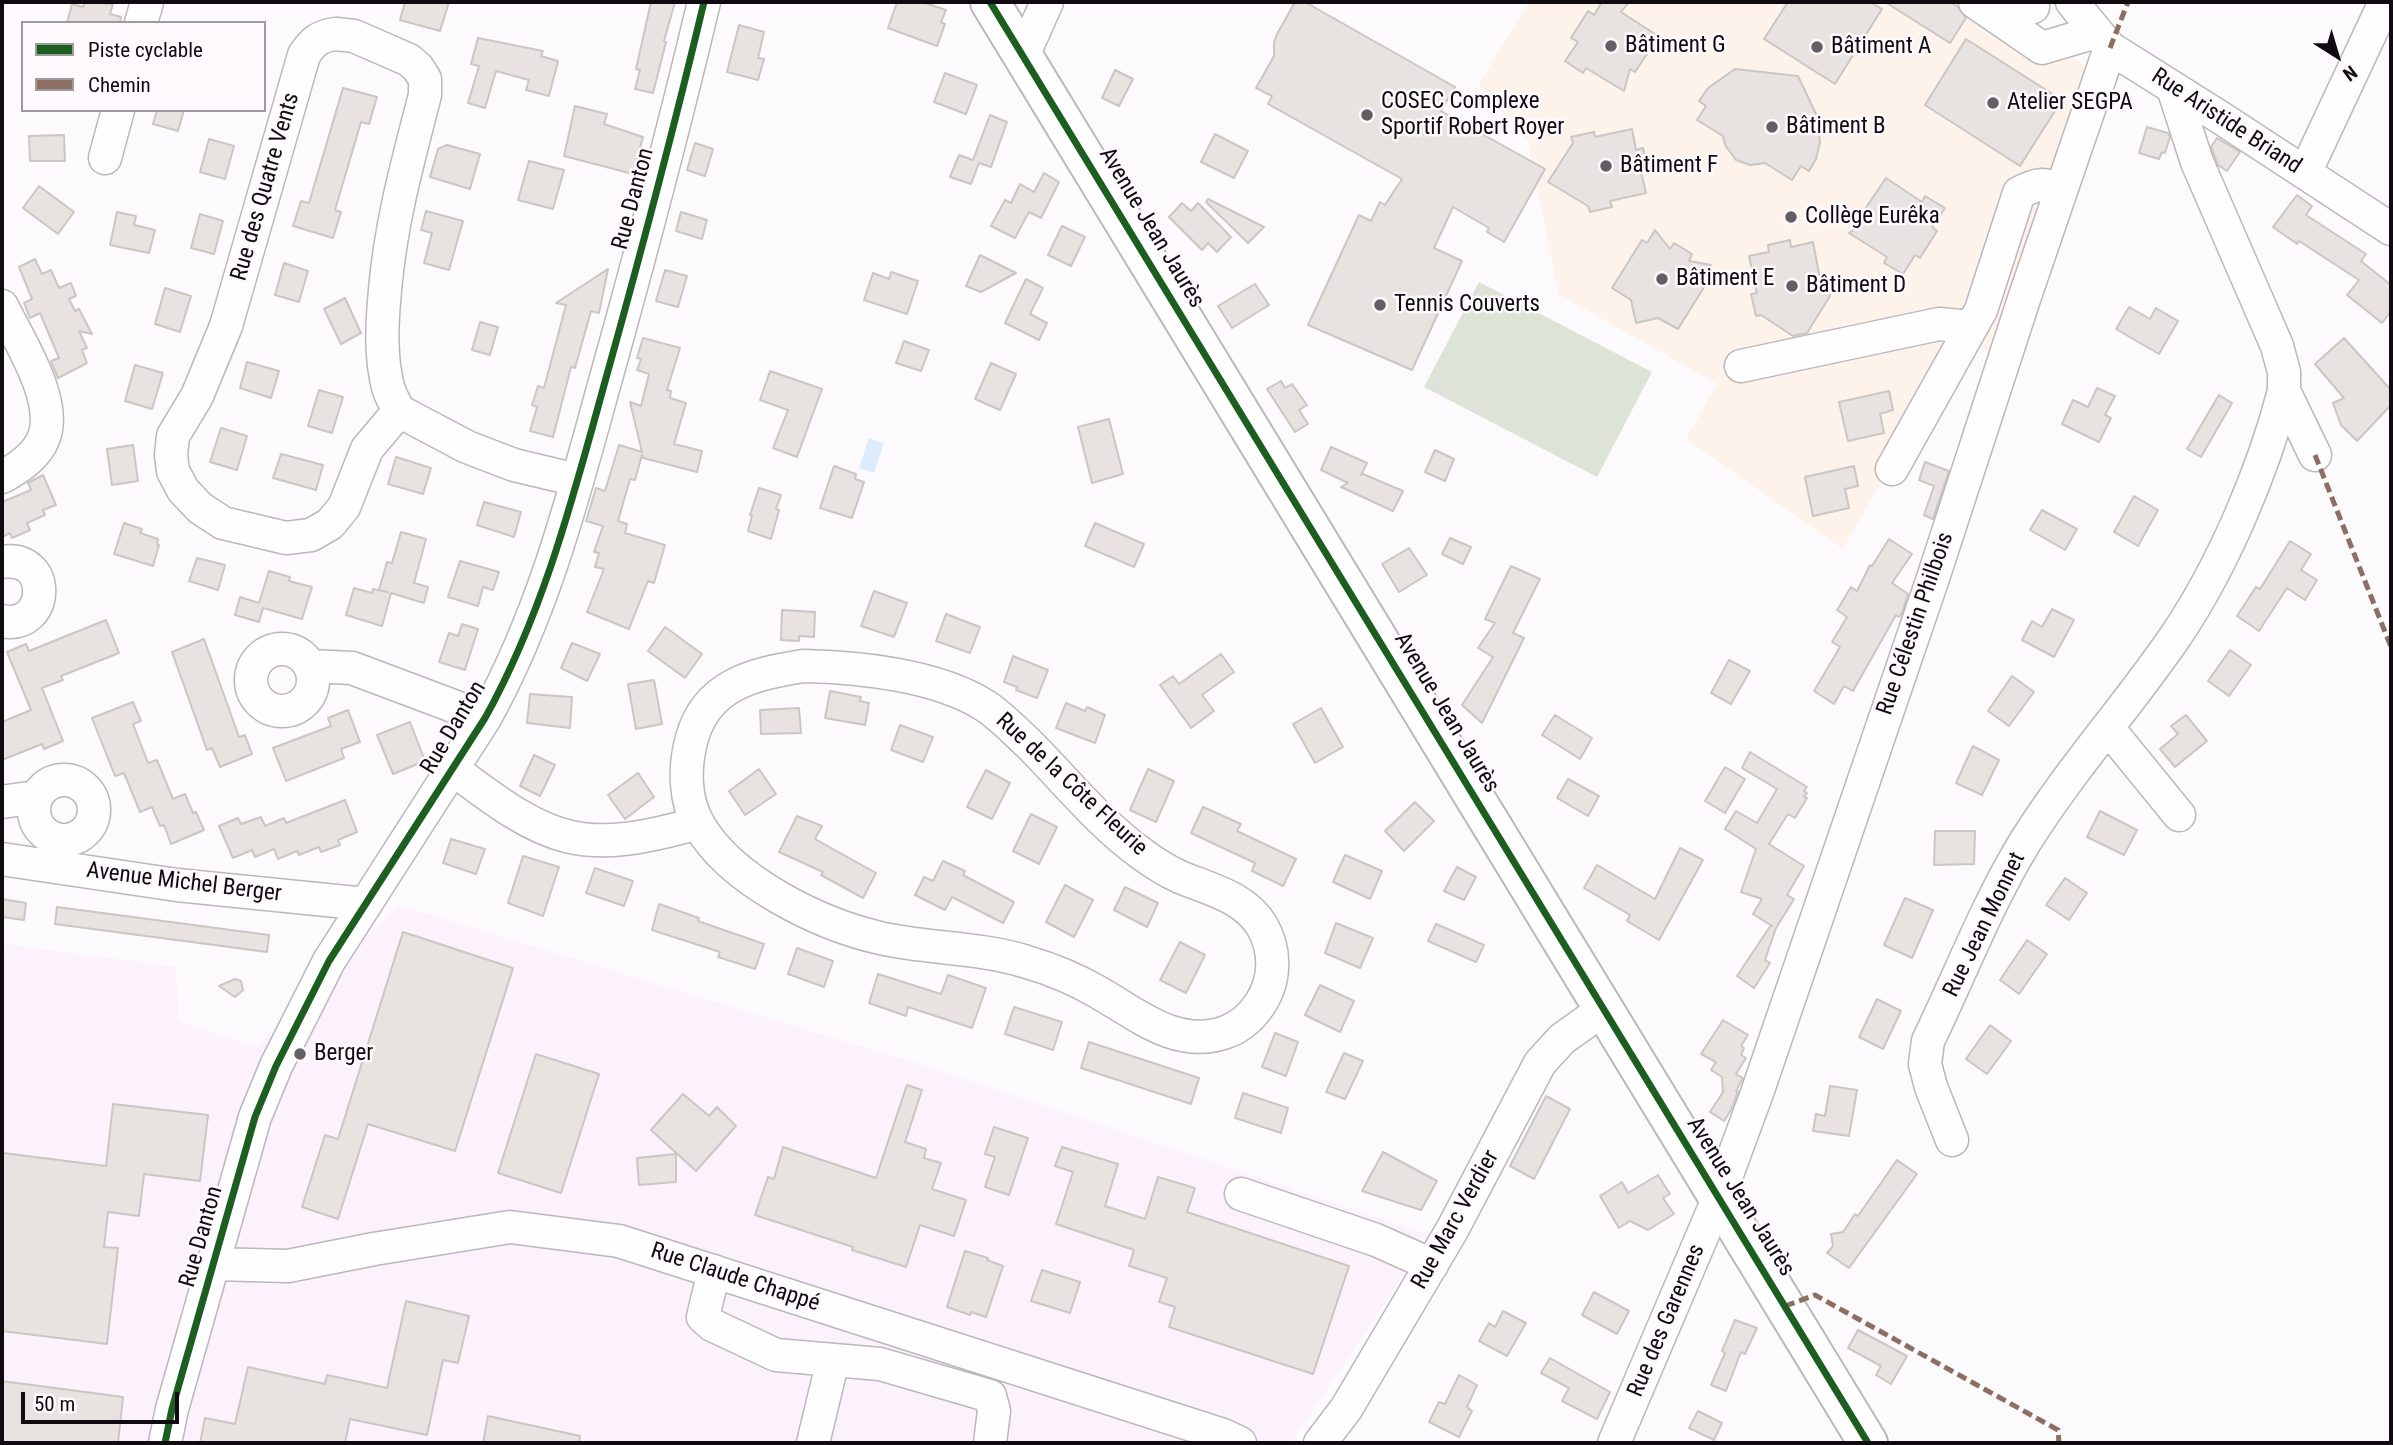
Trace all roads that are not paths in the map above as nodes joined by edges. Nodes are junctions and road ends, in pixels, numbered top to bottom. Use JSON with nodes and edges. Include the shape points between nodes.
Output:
{"nodes":[{"id":1,"x":147,"y":2,"type":"edge"},
{"id":2,"x":704,"y":2,"type":"edge"},
{"id":3,"x":990,"y":2,"type":"edge"},
{"id":4,"x":1047,"y":2,"type":"edge"},
{"id":5,"x":2072,"y":2,"type":"edge"},
{"id":6,"x":2385,"y":2,"type":"edge"},
{"id":7,"x":2033,"y":6,"type":"dead end"},
{"id":8,"x":1984,"y":7,"type":"edge"},
{"id":9,"x":142,"y":21,"type":"edge"},
{"id":10,"x":2103,"y":40,"type":"junction"},
{"id":11,"x":1023,"y":56,"type":"junction"},
{"id":12,"x":2173,"y":88,"type":"junction"},
{"id":13,"x":117,"y":112,"type":"edge"},
{"id":14,"x":2218,"y":116,"type":"junction"},
{"id":15,"x":105,"y":158,"type":"dead end"},
{"id":16,"x":2197,"y":162,"type":"junction"},
{"id":17,"x":2305,"y":173,"type":"junction"},
{"id":18,"x":2061,"y":191,"type":"junction"},
{"id":19,"x":2391,"y":229,"type":"edge"},
{"id":20,"x":2,"y":307,"type":"edge"},
{"id":21,"x":1971,"y":327,"type":"junction"},
{"id":22,"x":1741,"y":366,"type":"dead end"},
{"id":23,"x":2284,"y":391,"type":"junction"},
{"id":24,"x":399,"y":411,"type":"junction"},
{"id":25,"x":2315,"y":455,"type":"dead end"},
{"id":26,"x":1892,"y":469,"type":"dead end"},
{"id":27,"x":2,"y":477,"type":"edge"},
{"id":28,"x":577,"y":480,"type":"junction"},
{"id":29,"x":2,"y":562,"type":"edge"},
{"id":30,"x":2,"y":621,"type":"edge"},
{"id":31,"x":310,"y":666,"type":"dead end"},
{"id":32,"x":485,"y":718,"type":"junction"},
{"id":33,"x":2108,"y":728,"type":"junction"},
{"id":34,"x":454,"y":770,"type":"junction"},
{"id":35,"x":36,"y":797,"type":"dead end"},
{"id":36,"x":2,"y":802,"type":"edge"},
{"id":37,"x":2179,"y":815,"type":"dead end"},
{"id":38,"x":698,"y":823,"type":"junction"},
{"id":39,"x":2,"y":859,"type":"edge"},
{"id":40,"x":366,"y":904,"type":"junction"},
{"id":41,"x":1604,"y":1009,"type":"junction"},
{"id":42,"x":1952,"y":1140,"type":"dead end"},
{"id":43,"x":1241,"y":1194,"type":"dead end"},
{"id":44,"x":1718,"y":1199,"type":"junction"},
{"id":45,"x":214,"y":1264,"type":"junction"},
{"id":46,"x":1432,"y":1265,"type":"junction"},
{"id":47,"x":714,"y":1271,"type":"junction"},
{"id":48,"x":833,"y":1360,"type":"junction"},
{"id":49,"x":165,"y":1443,"type":"edge"},
{"id":50,"x":813,"y":1443,"type":"edge"},
{"id":51,"x":990,"y":1443,"type":"edge"},
{"id":52,"x":1240,"y":1443,"type":"edge"},
{"id":53,"x":1320,"y":1443,"type":"edge"},
{"id":54,"x":1614,"y":1443,"type":"edge"},
{"id":55,"x":1868,"y":1443,"type":"edge"}],
"edges":[{"from":1,"to":9,"type":"street"},
{"from":2,"to":28,"type":"street","name":"Rue Danton"},
{"from":3,"to":11,"type":"main road","name":"Avenue Jean Jaurès"},
{"from":4,"to":11,"type":"street"},
{"from":5,"to":10,"type":"street","name":"Rue Aristide Briand"},
{"from":6,"to":17,"type":"street"},
{"from":7,"to":8,"type":"street"},
{"from":8,"to":10,"type":"street","via":[[2042,48]]},
{"from":10,"to":12,"type":"street","name":"Rue Aristide Briand"},
{"from":10,"to":18,"type":"street","name":"Rue Célestin Philbois"},
{"from":11,"to":41,"type":"main road","name":"Avenue Jean Jaurès"},
{"from":12,"to":14,"type":"street","name":"Rue Aristide Briand"},
{"from":12,"to":16,"type":"street"},
{"from":13,"to":15,"type":"street"},
{"from":14,"to":16,"type":"street","via":[[2202,139]]},
{"from":14,"to":17,"type":"street","name":"Rue Aristide Briand"},
{"from":16,"to":23,"type":"street","via":[[2277,346]]},
{"from":17,"to":19,"type":"street","name":"Rue Aristide Briand"},
{"from":18,"to":21,"type":"street","via":[[2044,184],[2019,193],[1981,310]]},
{"from":18,"to":44,"type":"street","name":"Rue Célestin Philbois"},
{"from":20,"to":27,"type":"street","via":[[34,371],[47,418],[38,450]]},
{"from":21,"to":22,"type":"street","via":[[1939,324]]},
{"from":21,"to":26,"type":"street"},
{"from":23,"to":25,"type":"street"},
{"from":23,"to":33,"type":"street","name":"Rue Jean Monnet","via":[[2270,439],[2211,576],[2176,636]]},
{"from":24,"to":24,"type":"street","name":"Rue des Quatre Vents","via":[[388,388],[382,322],[396,207],[425,95],[425,79],[409,60],[355,36],[323,36],[304,55],[226,326],[197,396],[173,436],[173,471],[200,508],[223,523],[286,538],[311,535],[330,524],[344,507],[368,449]]},
{"from":24,"to":28,"type":"street","via":[[467,447]]},
{"from":28,"to":32,"type":"street","name":"Rue Danton","via":[[540,602]]},
{"from":29,"to":30,"type":"street","via":[[13,561],[30,569],[40,595],[24,618]]},
{"from":31,"to":32,"type":"street","via":[[352,668]]},
{"from":32,"to":34,"type":"street","name":"Rue Danton"},
{"from":33,"to":37,"type":"street"},
{"from":33,"to":42,"type":"street","name":"Rue Jean Monnet","via":[[2064,784],[2003,880],[1928,1041],[1925,1064]]},
{"from":34,"to":38,"type":"street","via":[[516,815],[566,838],[621,841]]},
{"from":34,"to":40,"type":"street","name":"Rue Danton"},
{"from":35,"to":36,"type":"street"},
{"from":38,"to":38,"type":"street","name":"Rue de la Côte Fleurie","via":[[728,859],[805,913],[878,938],[1029,962],[1092,988],[1180,1036],[1198,1038],[1232,1030],[1248,1019],[1267,992],[1273,955],[1261,923],[1247,908],[1139,852],[983,704],[922,681],[874,670],[803,666],[753,675],[729,687],[696,722],[689,746],[687,793]]},
{"from":39,"to":40,"type":"street","name":"Avenue Michel Berger","via":[[177,885]]},
{"from":40,"to":45,"type":"street","name":"Rue Danton","via":[[329,961],[276,1066],[255,1117]]},
{"from":41,"to":44,"type":"main road","name":"Avenue Jean Jaurès"},
{"from":41,"to":46,"type":"street","name":"Rue Marc Verdier","via":[[1562,1039],[1541,1063]]},
{"from":43,"to":46,"type":"street","via":[[1376,1240]]},
{"from":44,"to":54,"type":"street","name":"Rue des Garennes"},
{"from":44,"to":55,"type":"main road","name":"Avenue Jean Jaurès"},
{"from":45,"to":47,"type":"street","name":"Rue Claude Chappé","via":[[288,1266],[510,1227],[619,1241]]},
{"from":45,"to":49,"type":"street","name":"Rue Danton"},
{"from":46,"to":53,"type":"street","name":"Rue Marc Verdier","via":[[1346,1409]]},
{"from":47,"to":48,"type":"street","via":[[703,1317],[712,1325],[776,1355]]},
{"from":47,"to":52,"type":"street","name":"Rue Claude Chappé"},
{"from":48,"to":50,"type":"street"},
{"from":48,"to":51,"type":"street","via":[[880,1364],[990,1396],[994,1411]]}]}
